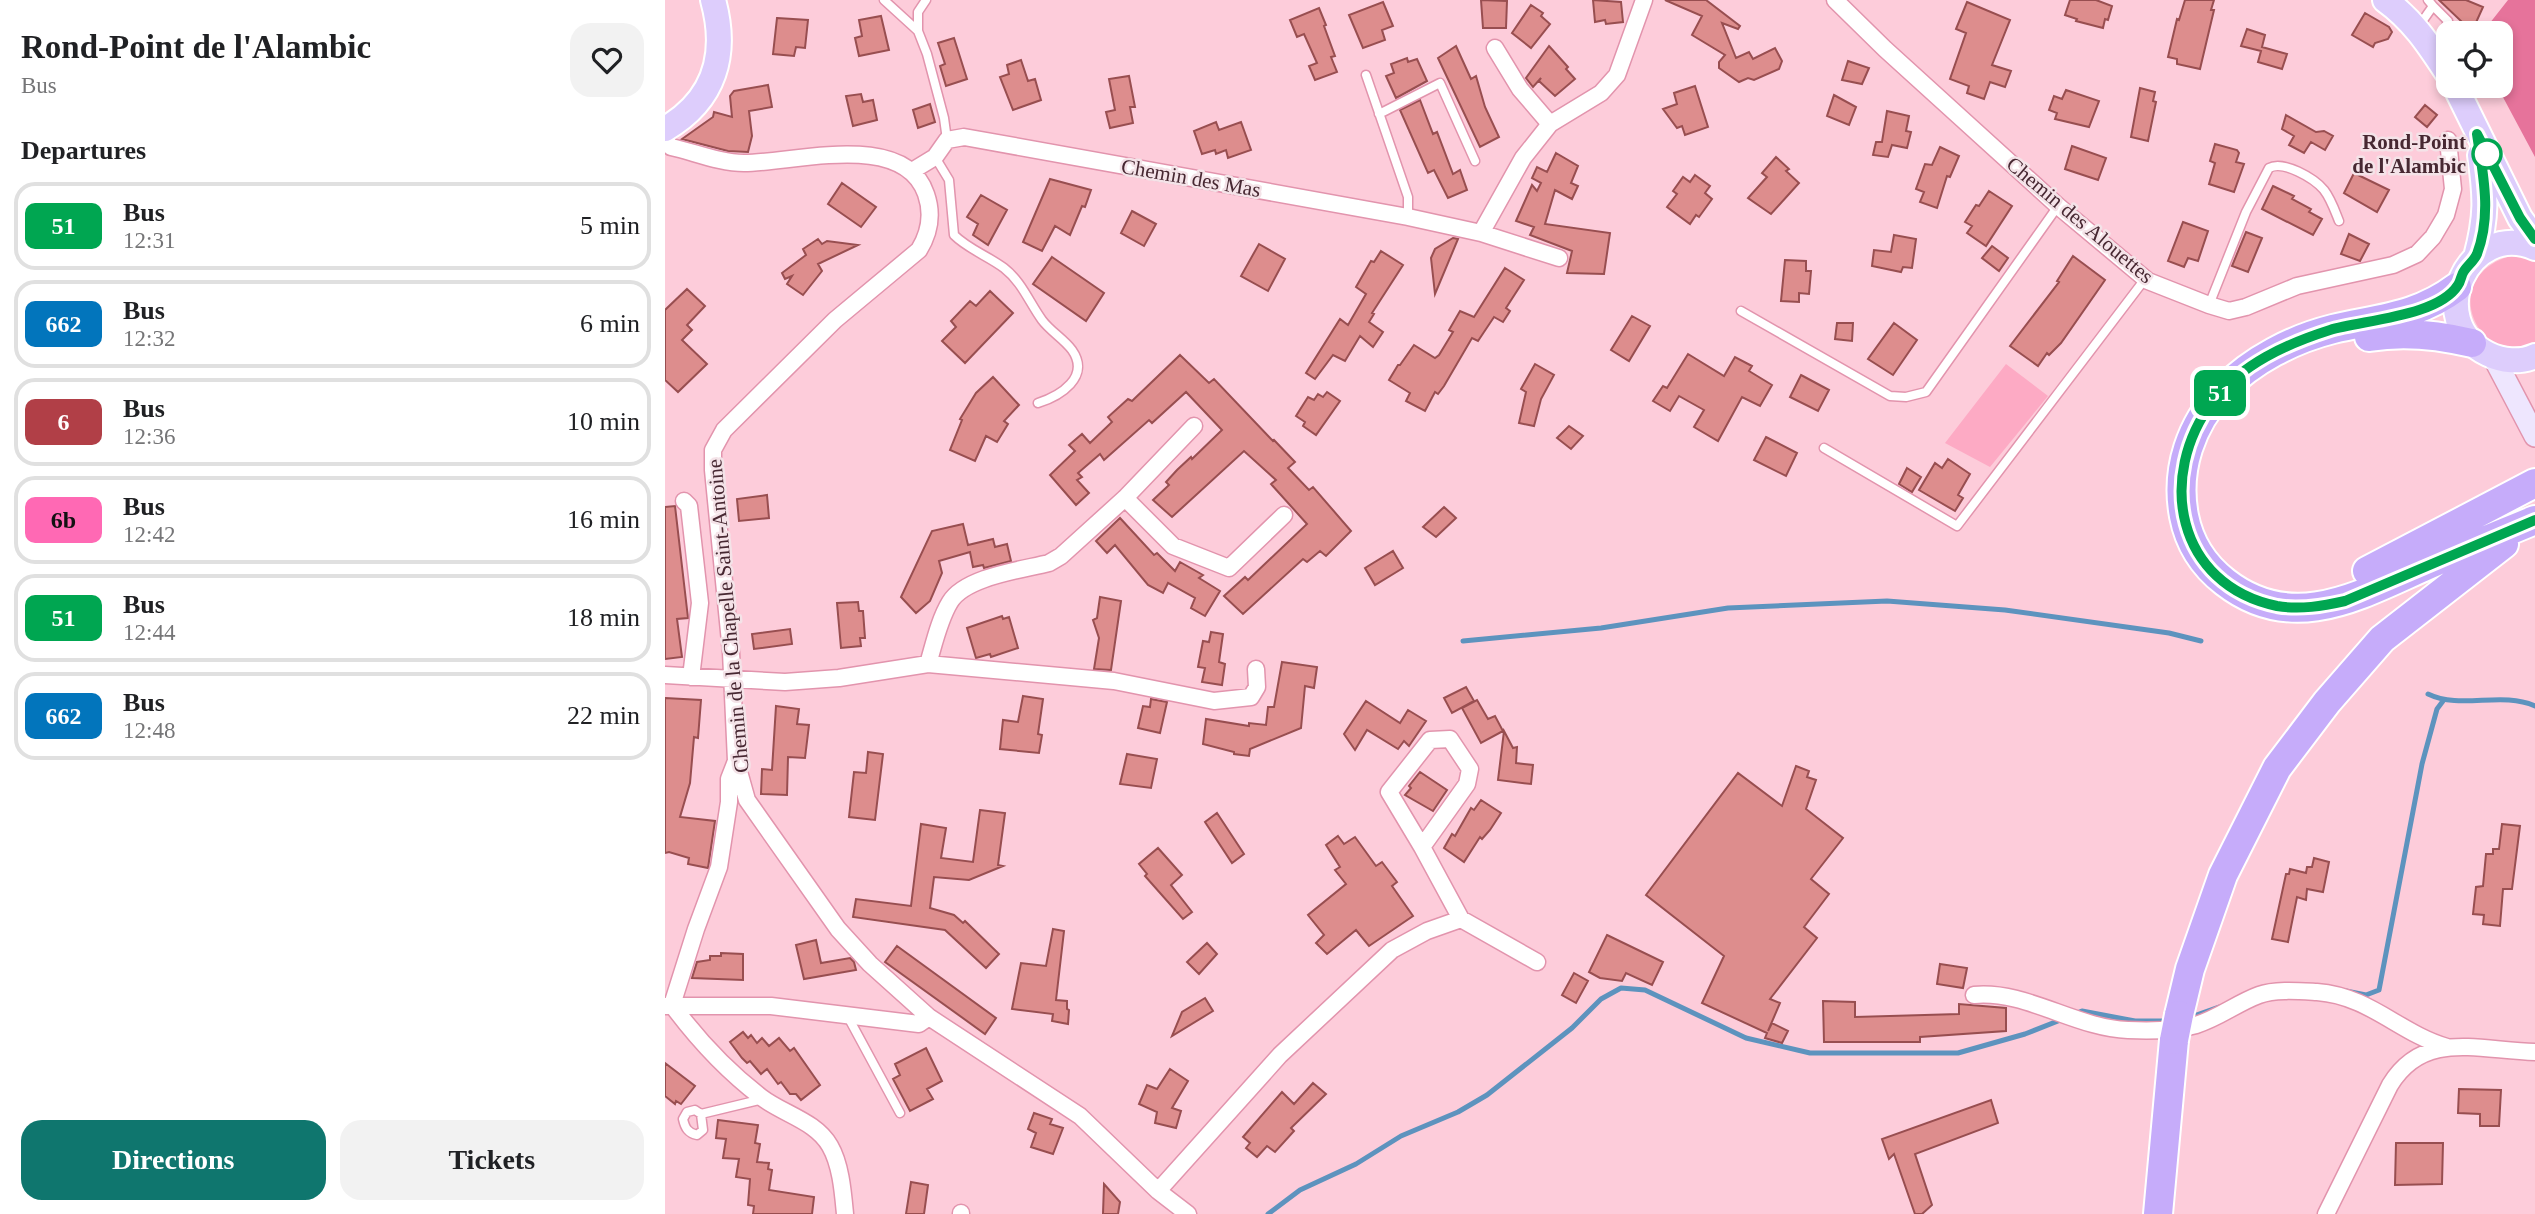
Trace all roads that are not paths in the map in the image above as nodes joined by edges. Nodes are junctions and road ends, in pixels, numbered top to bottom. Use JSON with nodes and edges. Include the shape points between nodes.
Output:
{"nodes":[{"id":1,"x":713,"y":0,"type":"edge"},
{"id":2,"x":884,"y":0,"type":"edge"},
{"id":3,"x":926,"y":0,"type":"edge"},
{"id":4,"x":1644,"y":0,"type":"edge"},
{"id":5,"x":1835,"y":0,"type":"edge"},
{"id":6,"x":2385,"y":0,"type":"edge"},
{"id":7,"x":2431,"y":3,"type":"edge"},
{"id":8,"x":2450,"y":21,"type":"edge"},
{"id":9,"x":2418,"y":28,"type":"junction"},
{"id":10,"x":918,"y":31,"type":"junction"},
{"id":11,"x":1495,"y":48,"type":"dead end"},
{"id":12,"x":2436,"y":55,"type":"edge"},
{"id":13,"x":1366,"y":75,"type":"dead end"},
{"id":14,"x":2460,"y":98,"type":"edge"},
{"id":15,"x":1379,"y":114,"type":"junction"},
{"id":16,"x":1550,"y":124,"type":"junction"},
{"id":17,"x":665,"y":130,"type":"edge"},
{"id":18,"x":2477,"y":134,"type":"junction"},
{"id":19,"x":665,"y":140,"type":"edge"},
{"id":20,"x":947,"y":140,"type":"junction"},
{"id":21,"x":2448,"y":140,"type":"dead end"},
{"id":22,"x":935,"y":157,"type":"junction"},
{"id":23,"x":1475,"y":160,"type":"dead end"},
{"id":24,"x":912,"y":170,"type":"junction"},
{"id":25,"x":2058,"y":206,"type":"junction"},
{"id":26,"x":1408,"y":217,"type":"junction"},
{"id":27,"x":2339,"y":221,"type":"dead end"},
{"id":28,"x":1481,"y":233,"type":"junction"},
{"id":29,"x":2535,"y":239,"type":"edge"},
{"id":30,"x":2535,"y":248,"type":"edge"},
{"id":31,"x":2476,"y":257,"type":"junction"},
{"id":32,"x":1559,"y":258,"type":"dead end"},
{"id":33,"x":2145,"y":279,"type":"junction"},
{"id":34,"x":2457,"y":287,"type":"junction"},
{"id":35,"x":2209,"y":305,"type":"junction"},
{"id":36,"x":1741,"y":311,"type":"dead end"},
{"id":37,"x":2483,"y":351,"type":"junction"},
{"id":38,"x":2535,"y":356,"type":"edge"},
{"id":39,"x":1038,"y":403,"type":"dead end"},
{"id":40,"x":1194,"y":426,"type":"dead end"},
{"id":41,"x":2535,"y":436,"type":"edge"},
{"id":42,"x":1824,"y":448,"type":"dead end"},
{"id":43,"x":2535,"y":483,"type":"edge"},
{"id":44,"x":1125,"y":499,"type":"junction"},
{"id":45,"x":684,"y":501,"type":"dead end"},
{"id":46,"x":1284,"y":515,"type":"dead end"},
{"id":47,"x":2535,"y":520,"type":"edge"},
{"id":48,"x":928,"y":664,"type":"junction"},
{"id":49,"x":1256,"y":669,"type":"dead end"},
{"id":50,"x":665,"y":674,"type":"edge"},
{"id":51,"x":691,"y":677,"type":"junction"},
{"id":52,"x":732,"y":680,"type":"junction"},
{"id":53,"x":736,"y":761,"type":"junction"},
{"id":54,"x":1422,"y":848,"type":"junction"},
{"id":55,"x":1461,"y":919,"type":"junction"},
{"id":56,"x":1537,"y":962,"type":"dead end"},
{"id":57,"x":1974,"y":995,"type":"dead end"},
{"id":58,"x":669,"y":1006,"type":"edge"},
{"id":59,"x":847,"y":1015,"type":"junction"},
{"id":60,"x":929,"y":1017,"type":"junction"},
{"id":61,"x":2447,"y":1047,"type":"junction"},
{"id":62,"x":2535,"y":1052,"type":"edge"},
{"id":63,"x":763,"y":1099,"type":"junction"},
{"id":64,"x":900,"y":1113,"type":"dead end"},
{"id":65,"x":701,"y":1114,"type":"dead end"},
{"id":66,"x":1158,"y":1191,"type":"junction"},
{"id":67,"x":1168,"y":1209,"type":"edge"},
{"id":68,"x":2328,"y":1213,"type":"edge"},
{"id":69,"x":845,"y":1214,"type":"edge"},
{"id":70,"x":1188,"y":1214,"type":"edge"},
{"id":71,"x":2158,"y":1214,"type":"edge"}],
"edges":[{"from":1,"to":17,"type":"main road","via":[[720,41],[711,81],[689,112]]},
{"from":2,"to":10,"type":"lane"},
{"from":3,"to":10,"type":"lane","via":[[918,12]]},
{"from":4,"to":16,"type":"street","via":[[1617,75],[1601,93]]},
{"from":5,"to":25,"type":"street","name":"Chemin des Alouettes"},
{"from":6,"to":9,"type":"main road"},
{"from":7,"to":8,"type":"lane"},
{"from":7,"to":9,"type":"lane"},
{"from":9,"to":12,"type":"main road"},
{"from":10,"to":20,"type":"lane"},
{"from":11,"to":16,"type":"street","via":[[1520,89]]},
{"from":13,"to":15,"type":"lane"},
{"from":14,"to":18,"type":"main road"},
{"from":15,"to":23,"type":"lane","via":[[1440,83]]},
{"from":15,"to":26,"type":"lane","via":[[1408,197]]},
{"from":16,"to":28,"type":"street","via":[[1524,158]]},
{"from":18,"to":29,"type":"main road"},
{"from":18,"to":31,"type":"main road","via":[[2487,200]]},
{"from":19,"to":24,"type":"street","via":[[671,147],[741,163],[852,154]]},
{"from":20,"to":22,"type":"street"},
{"from":20,"to":26,"type":"street","name":"Chemin des Mas","via":[[964,137]]},
{"from":21,"to":35,"type":"street","name":"Chemin des Alouettes","via":[[2453,189],[2446,215],[2417,254],[2393,265],[2297,286],[2246,307],[2229,310]]},
{"from":22,"to":24,"type":"street"},
{"from":22,"to":39,"type":"lane","via":[[949,180],[954,235],[1016,279],[1042,320],[1077,360],[1072,384],[1056,397]]},
{"from":24,"to":52,"type":"street","name":"Chemin de la Chapelle Saint-Antoine","via":[[929,203],[927,237],[919,250],[805,348],[724,430],[713,450]]},
{"from":25,"to":33,"type":"street","name":"Chemin des Alouettes"},
{"from":25,"to":36,"type":"lane","via":[[1926,392],[1889,396]]},
{"from":26,"to":28,"type":"street","name":"Chemin des Mas"},
{"from":27,"to":35,"type":"lane","via":[[2321,186],[2290,167],[2273,165],[2246,212]]},
{"from":28,"to":32,"type":"street","name":"Chemin des Mas"},
{"from":30,"to":31,"type":"main road","via":[[2509,243]]},
{"from":31,"to":34,"type":"main road"},
{"from":33,"to":35,"type":"street","name":"Chemin des Alouettes"},
{"from":33,"to":42,"type":"lane","via":[[1957,526]]},
{"from":34,"to":37,"type":"main road","via":[[2457,317],[2463,331]]},
{"from":34,"to":47,"type":"highway","via":[[2419,309],[2332,329],[2289,345],[2246,369],[2225,388],[2195,429],[2181,475],[2190,537],[2215,575],[2233,588],[2276,606],[2300,608],[2345,601]]},
{"from":37,"to":38,"type":"main road","via":[[2513,361]]},
{"from":37,"to":41,"type":"main road"},
{"from":37,"to":43,"type":"highway","via":[[2420,335],[2385,334],[2317,350],[2282,365],[2241,394],[2205,446],[2199,502],[2211,542],[2224,559],[2260,583],[2316,590],[2395,558]]},
{"from":40,"to":44,"type":"street"},
{"from":44,"to":46,"type":"street","via":[[1173,546],[1229,568]]},
{"from":44,"to":48,"type":"street","via":[[1049,563],[970,584],[958,592],[944,615]]},
{"from":45,"to":51,"type":"street","via":[[689,506],[700,603]]},
{"from":47,"to":71,"type":"highway","via":[[2382,639],[2277,768],[2223,875],[2190,969],[2177,1028]]},
{"from":48,"to":49,"type":"street","via":[[1114,681],[1215,701],[1251,696],[1257,687]]},
{"from":48,"to":52,"type":"street","via":[[812,681]]},
{"from":50,"to":51,"type":"street"},
{"from":51,"to":52,"type":"street"},
{"from":52,"to":53,"type":"street","name":"Chemin de la Chapelle Saint-Antoine"},
{"from":53,"to":58,"type":"street","via":[[729,779],[719,867]]},
{"from":53,"to":60,"type":"street","name":"Chemin de la Chapelle Saint-Antoine","via":[[747,800],[838,929]]},
{"from":54,"to":54,"type":"street","via":[[1388,792],[1430,740],[1450,739],[1470,769],[1467,784]]},
{"from":54,"to":55,"type":"street"},
{"from":55,"to":56,"type":"street"},
{"from":55,"to":66,"type":"street","via":[[1392,950],[1280,1055]]},
{"from":57,"to":61,"type":"street","via":[[1993,993],[2125,1031],[2197,1025],[2260,994],[2319,992],[2359,1001]]},
{"from":58,"to":59,"type":"street","via":[[771,1006]]},
{"from":58,"to":63,"type":"street","via":[[720,1063]]},
{"from":59,"to":60,"type":"street","via":[[919,1024]]},
{"from":59,"to":64,"type":"lane"},
{"from":60,"to":66,"type":"street","name":"Chemin de la Chapelle Saint-Antoine","via":[[1080,1116]]},
{"from":61,"to":62,"type":"street"},
{"from":61,"to":68,"type":"street","via":[[2420,1054],[2399,1070]]},
{"from":63,"to":65,"type":"lane"},
{"from":63,"to":69,"type":"street","via":[[823,1135],[837,1163]]},
{"from":66,"to":67,"type":"street","name":"Chemin de la Chapelle Saint-Antoine"},
{"from":67,"to":70,"type":"street","name":"Chemin de la Chapelle Saint-Antoine"}]}
